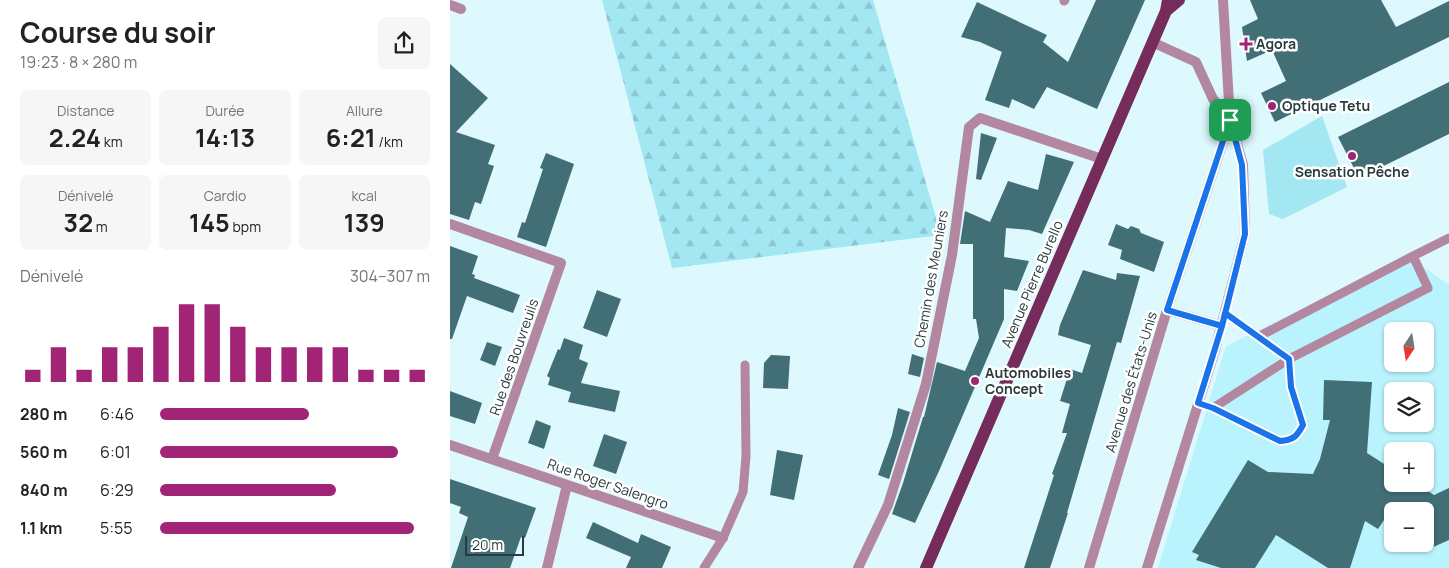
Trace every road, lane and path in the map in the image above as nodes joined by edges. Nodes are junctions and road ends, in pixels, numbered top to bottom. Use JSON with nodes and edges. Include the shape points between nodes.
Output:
{"nodes":[{"id":1,"x":1179,"y":0,"type":"edge"},
{"id":2,"x":1223,"y":0,"type":"edge"},
{"id":3,"x":450,"y":5,"type":"edge"},
{"id":4,"x":1167,"y":6,"type":"edge"},
{"id":5,"x":461,"y":9,"type":"dead end"},
{"id":6,"x":1152,"y":42,"type":"junction"},
{"id":7,"x":1230,"y":120,"type":"junction"},
{"id":8,"x":1102,"y":159,"type":"junction"},
{"id":9,"x":450,"y":224,"type":"edge"},
{"id":10,"x":1449,"y":238,"type":"edge"},
{"id":11,"x":1413,"y":256,"type":"junction"},
{"id":12,"x":1167,"y":310,"type":"junction"},
{"id":13,"x":1225,"y":313,"type":"junction"},
{"id":14,"x":1222,"y":326,"type":"junction"},
{"id":15,"x":1258,"y":337,"type":"junction"},
{"id":16,"x":1289,"y":359,"type":"junction"},
{"id":17,"x":745,"y":365,"type":"dead end"},
{"id":18,"x":1198,"y":403,"type":"junction"},
{"id":19,"x":1213,"y":408,"type":"junction"},
{"id":20,"x":450,"y":445,"type":"edge"},
{"id":21,"x":492,"y":459,"type":"junction"},
{"id":22,"x":567,"y":485,"type":"junction"},
{"id":23,"x":723,"y":538,"type":"junction"},
{"id":24,"x":547,"y":568,"type":"edge"},
{"id":25,"x":704,"y":568,"type":"edge"},
{"id":26,"x":858,"y":568,"type":"edge"},
{"id":27,"x":926,"y":568,"type":"edge"},
{"id":28,"x":1090,"y":568,"type":"edge"},
{"id":29,"x":1147,"y":568,"type":"edge"}],
"edges":[{"from":1,"to":4,"type":"main road","name":"Avenue Pierre Burello"},
{"from":2,"to":7,"type":"street","name":"Avenue des États-Unis"},
{"from":3,"to":5,"type":"street"},
{"from":4,"to":6,"type":"main road","name":"Avenue Pierre Burello"},
{"from":6,"to":7,"type":"street","name":"Avenue des États-Unis","via":[[1196,62],[1213,99]]},
{"from":6,"to":8,"type":"main road","name":"Avenue Pierre Burello"},
{"from":7,"to":12,"type":"street","name":"Avenue des États-Unis"},
{"from":7,"to":13,"type":"street","name":"Avenue des États-Unis","via":[[1242,165],[1245,234]]},
{"from":8,"to":26,"type":"street","name":"Chemin des Meuniers","via":[[980,118],[969,127],[952,255],[926,384],[888,505]]},
{"from":8,"to":27,"type":"main road","name":"Avenue Pierre Burello"},
{"from":9,"to":21,"type":"street","name":"Rue des Bouvreuils","via":[[561,263]]},
{"from":10,"to":11,"type":"lane"},
{"from":11,"to":15,"type":"lane"},
{"from":11,"to":16,"type":"lane","via":[[1428,288]]},
{"from":12,"to":14,"type":"street"},
{"from":12,"to":28,"type":"street","name":"Avenue des États-Unis"},
{"from":13,"to":14,"type":"street","name":"Avenue des États-Unis"},
{"from":13,"to":15,"type":"lane"},
{"from":14,"to":18,"type":"street","name":"Avenue des États-Unis"},
{"from":15,"to":16,"type":"lane"},
{"from":16,"to":19,"type":"lane"},
{"from":16,"to":19,"type":"lane","via":[[1291,387],[1303,425],[1290,441],[1280,441]]},
{"from":17,"to":23,"type":"lane","via":[[743,492]]},
{"from":18,"to":19,"type":"lane"},
{"from":18,"to":29,"type":"street","name":"Avenue des États-Unis"},
{"from":20,"to":21,"type":"street","name":"Rue Roger Salengro"},
{"from":21,"to":22,"type":"street","name":"Rue Roger Salengro"},
{"from":22,"to":23,"type":"street","name":"Rue Roger Salengro"},
{"from":22,"to":24,"type":"street"},
{"from":23,"to":25,"type":"lane"}]}
